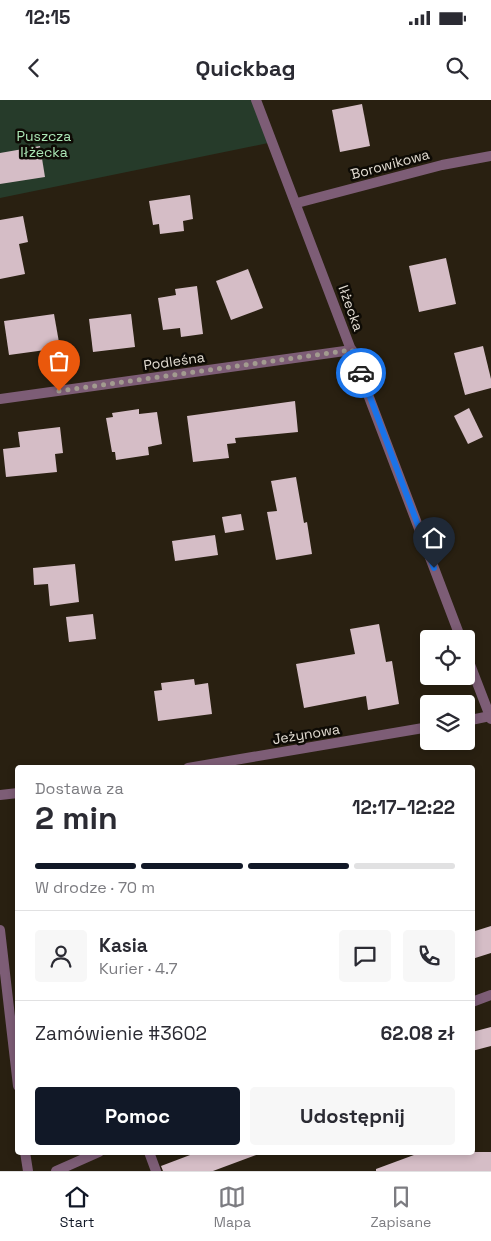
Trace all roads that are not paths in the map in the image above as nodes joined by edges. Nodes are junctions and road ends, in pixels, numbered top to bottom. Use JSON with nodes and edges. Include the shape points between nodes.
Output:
{"nodes":[{"id":1,"x":256,"y":100,"type":"edge"},
{"id":2,"x":491,"y":156,"type":"edge"},
{"id":3,"x":297,"y":203,"type":"junction"},
{"id":4,"x":352,"y":350,"type":"junction"},
{"id":5,"x":0,"y":399,"type":"edge"},
{"id":6,"x":458,"y":630,"type":"edge"},
{"id":7,"x":475,"y":678,"type":"edge"},
{"id":8,"x":490,"y":718,"type":"edge"},
{"id":9,"x":475,"y":720,"type":"edge"},
{"id":10,"x":420,"y":729,"type":"edge"},
{"id":11,"x":206,"y":765,"type":"edge"},
{"id":12,"x":15,"y":793,"type":"edge"},
{"id":13,"x":0,"y":795,"type":"edge"},
{"id":14,"x":0,"y":930,"type":"edge"},
{"id":15,"x":491,"y":995,"type":"edge"},
{"id":16,"x":475,"y":1001,"type":"edge"},
{"id":17,"x":15,"y":1060,"type":"edge"},
{"id":18,"x":25,"y":1155,"type":"edge"},
{"id":19,"x":92,"y":1155,"type":"edge"},
{"id":20,"x":150,"y":1155,"type":"edge"},
{"id":21,"x":28,"y":1171,"type":"edge"},
{"id":22,"x":56,"y":1171,"type":"edge"},
{"id":23,"x":156,"y":1171,"type":"edge"}],
"edges":[{"from":1,"to":3,"type":"street","name":"Iłżecka"},
{"from":2,"to":3,"type":"street","name":"Borowikowa","via":[[442,164]]},
{"from":3,"to":4,"type":"street","name":"Iłżecka"},
{"from":4,"to":5,"type":"street","name":"Podleśna"},
{"from":4,"to":6,"type":"street","name":"Iłżecka"},
{"from":7,"to":8,"type":"street"},
{"from":8,"to":9,"type":"street"},
{"from":10,"to":11,"type":"street","name":"Jeżynowa"},
{"from":12,"to":13,"type":"street"},
{"from":14,"to":17,"type":"street"},
{"from":15,"to":16,"type":"street"},
{"from":18,"to":21,"type":"street"},
{"from":19,"to":22,"type":"street"},
{"from":20,"to":23,"type":"street"}]}
